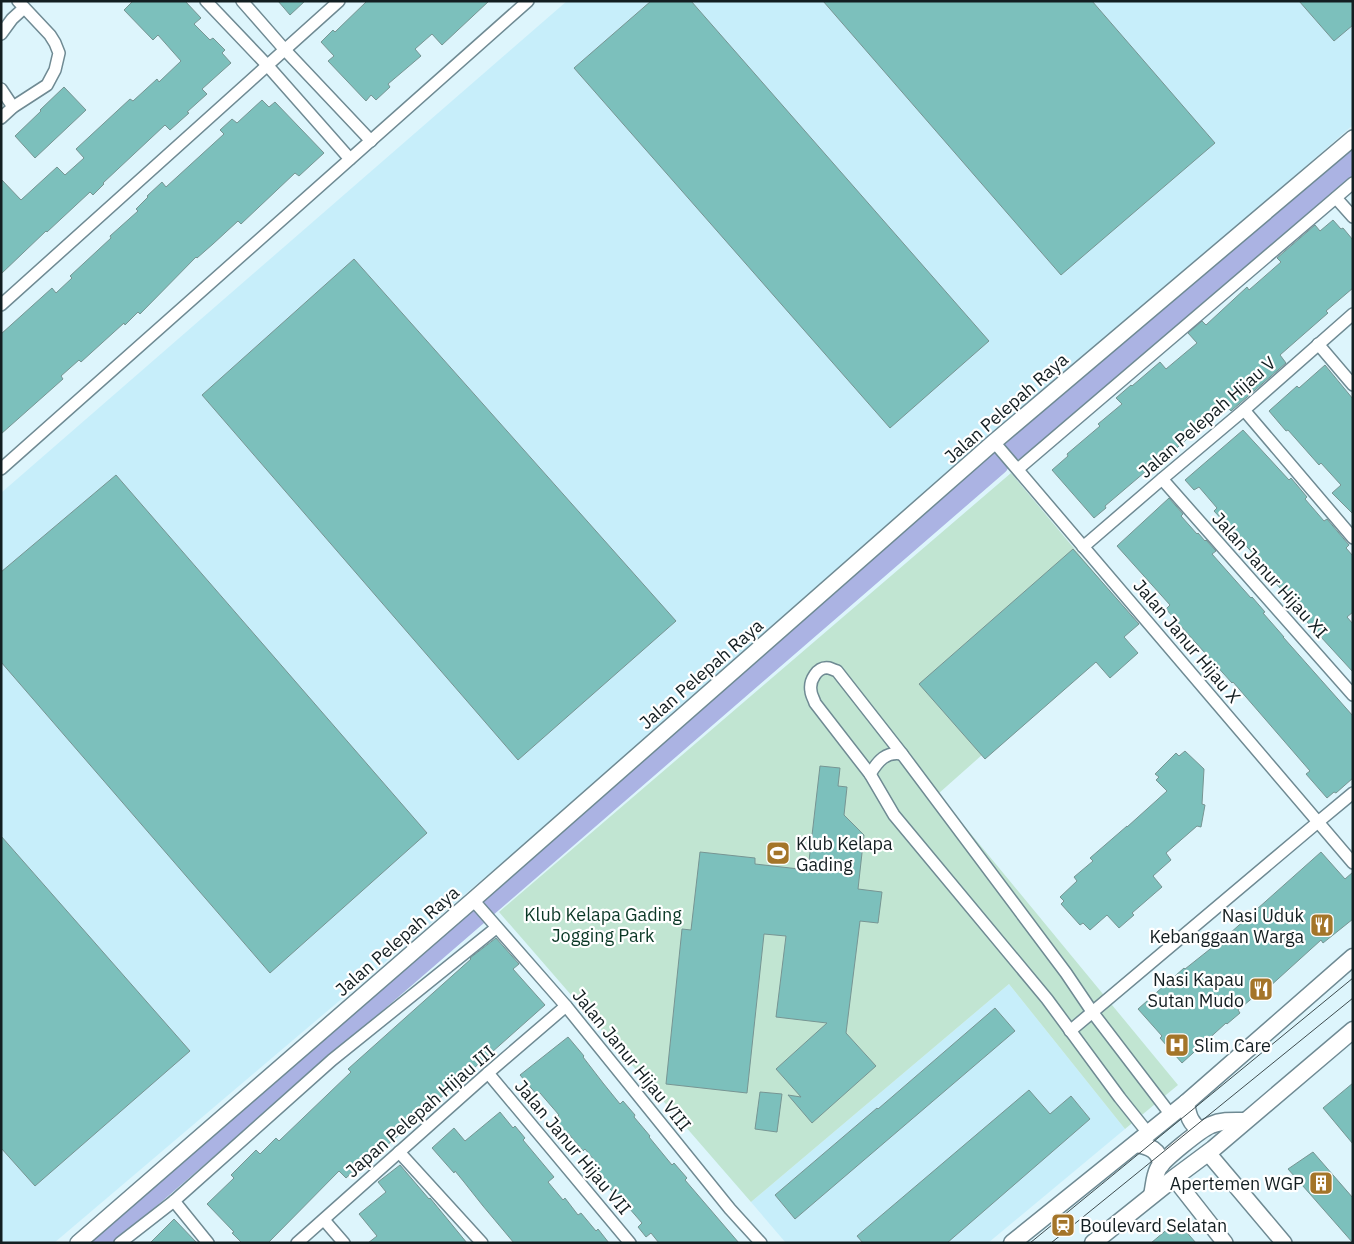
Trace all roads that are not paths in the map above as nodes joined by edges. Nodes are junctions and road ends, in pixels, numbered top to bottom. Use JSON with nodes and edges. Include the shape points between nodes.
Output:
{"nodes":[{"id":1,"x":206,"y":1,"type":"edge"},
{"id":2,"x":242,"y":1,"type":"edge"},
{"id":3,"x":339,"y":1,"type":"edge"},
{"id":4,"x":528,"y":1,"type":"edge"},
{"id":5,"x":21,"y":5,"type":"edge"},
{"id":6,"x":1,"y":34,"type":"edge"},
{"id":7,"x":285,"y":50,"type":"junction"},
{"id":8,"x":267,"y":65,"type":"junction"},
{"id":9,"x":1,"y":89,"type":"edge"},
{"id":10,"x":13,"y":107,"type":"junction"},
{"id":11,"x":1,"y":118,"type":"edge"},
{"id":12,"x":1353,"y":138,"type":"edge"},
{"id":13,"x":371,"y":141,"type":"junction"},
{"id":14,"x":350,"y":158,"type":"junction"},
{"id":15,"x":1353,"y":184,"type":"edge"},
{"id":16,"x":1336,"y":198,"type":"junction"},
{"id":17,"x":1353,"y":217,"type":"edge"},
{"id":18,"x":1,"y":305,"type":"edge"},
{"id":19,"x":1353,"y":314,"type":"edge"},
{"id":20,"x":1318,"y":344,"type":"junction"},
{"id":21,"x":1353,"y":386,"type":"edge"},
{"id":22,"x":1244,"y":410,"type":"junction"},
{"id":23,"x":994,"y":442,"type":"junction"},
{"id":24,"x":1013,"y":464,"type":"junction"},
{"id":25,"x":1,"y":469,"type":"edge"},
{"id":26,"x":1162,"y":479,"type":"junction"},
{"id":27,"x":1353,"y":538,"type":"edge"},
{"id":28,"x":1083,"y":547,"type":"junction"},
{"id":29,"x":1353,"y":695,"type":"edge"},
{"id":30,"x":902,"y":754,"type":"junction"},
{"id":31,"x":870,"y":774,"type":"junction"},
{"id":32,"x":1353,"y":793,"type":"edge"},
{"id":33,"x":1318,"y":822,"type":"junction"},
{"id":34,"x":1353,"y":862,"type":"edge"},
{"id":35,"x":474,"y":902,"type":"junction"},
{"id":36,"x":493,"y":924,"type":"junction"},
{"id":37,"x":1353,"y":958,"type":"edge"},
{"id":38,"x":566,"y":1006,"type":"junction"},
{"id":39,"x":1093,"y":1013,"type":"junction"},
{"id":40,"x":1353,"y":1030,"type":"edge"},
{"id":41,"x":1070,"y":1031,"type":"junction"},
{"id":42,"x":488,"y":1073,"type":"junction"},
{"id":43,"x":1186,"y":1103,"type":"junction"},
{"id":44,"x":1171,"y":1115,"type":"junction"},
{"id":45,"x":1245,"y":1121,"type":"junction"},
{"id":46,"x":1201,"y":1130,"type":"junction"},
{"id":47,"x":1142,"y":1139,"type":"junction"},
{"id":48,"x":399,"y":1152,"type":"junction"},
{"id":49,"x":1208,"y":1153,"type":"junction"},
{"id":50,"x":1160,"y":1165,"type":"junction"},
{"id":51,"x":1174,"y":1178,"type":"junction"},
{"id":52,"x":1152,"y":1195,"type":"junction"},
{"id":53,"x":174,"y":1201,"type":"junction"},
{"id":54,"x":324,"y":1220,"type":"junction"},
{"id":55,"x":78,"y":1243,"type":"edge"},
{"id":56,"x":120,"y":1243,"type":"edge"},
{"id":57,"x":208,"y":1243,"type":"edge"},
{"id":58,"x":297,"y":1243,"type":"edge"},
{"id":59,"x":344,"y":1243,"type":"edge"},
{"id":60,"x":482,"y":1243,"type":"edge"},
{"id":61,"x":630,"y":1243,"type":"edge"},
{"id":62,"x":761,"y":1243,"type":"edge"},
{"id":63,"x":1012,"y":1243,"type":"edge"},
{"id":64,"x":1093,"y":1243,"type":"edge"},
{"id":65,"x":1225,"y":1243,"type":"edge"},
{"id":66,"x":1284,"y":1243,"type":"edge"}],
"edges":[{"from":1,"to":8,"type":"street"},
{"from":2,"to":7,"type":"street"},
{"from":3,"to":7,"type":"street"},
{"from":4,"to":13,"type":"street"},
{"from":5,"to":6,"type":"street"},
{"from":5,"to":10,"type":"street","via":[[50,34],[59,53],[47,85]]},
{"from":7,"to":8,"type":"street"},
{"from":7,"to":13,"type":"street"},
{"from":8,"to":14,"type":"street"},
{"from":8,"to":18,"type":"street"},
{"from":9,"to":10,"type":"street"},
{"from":10,"to":11,"type":"street"},
{"from":12,"to":23,"type":"street","name":"Jalan Pelepah Raya"},
{"from":13,"to":14,"type":"street"},
{"from":14,"to":25,"type":"street"},
{"from":15,"to":16,"type":"street"},
{"from":16,"to":17,"type":"street"},
{"from":16,"to":24,"type":"street"},
{"from":19,"to":20,"type":"street","name":"Jalan Pelepah Hijau V"},
{"from":20,"to":21,"type":"street"},
{"from":20,"to":22,"type":"street","name":"Jalan Pelepah Hijau V"},
{"from":22,"to":26,"type":"street","name":"Jalan Pelepah Hijau V"},
{"from":22,"to":27,"type":"street"},
{"from":23,"to":24,"type":"street","name":"Jalan Janur Hijau X"},
{"from":23,"to":35,"type":"street","name":"Jalan Pelepah Raya"},
{"from":24,"to":28,"type":"street","name":"Jalan Janur Hijau X"},
{"from":26,"to":28,"type":"street","name":"Jalan Pelepah Hijau V"},
{"from":26,"to":29,"type":"street","name":"Jalan Janur Hijau XI"},
{"from":28,"to":33,"type":"street","name":"Jalan Janur Hijau X"},
{"from":30,"to":31,"type":"street","via":[[883,757]]},
{"from":30,"to":31,"type":"street","via":[[837,671],[820,670],[810,686],[815,703]]},
{"from":30,"to":39,"type":"street"},
{"from":31,"to":41,"type":"street","via":[[894,815],[1047,998]]},
{"from":32,"to":33,"type":"street"},
{"from":33,"to":34,"type":"street","name":"Jalan Janur Hijau X"},
{"from":33,"to":39,"type":"street"},
{"from":35,"to":36,"type":"street","name":"Jalan Janur Hijau VIII"},
{"from":35,"to":55,"type":"street","name":"Jalan Pelepah Raya"},
{"from":36,"to":38,"type":"street","name":"Jalan Janur Hijau VIII"},
{"from":36,"to":53,"type":"street","via":[[332,1060]]},
{"from":37,"to":43,"type":"main road"},
{"from":38,"to":42,"type":"street","name":"Japan Pelepah Hijau III"},
{"from":38,"to":62,"type":"street","name":"Jalan Janur Hijau VIII"},
{"from":39,"to":41,"type":"street"},
{"from":39,"to":44,"type":"street"},
{"from":40,"to":45,"type":"main road"},
{"from":41,"to":47,"type":"street","via":[[1120,1098]]},
{"from":42,"to":48,"type":"street","name":"Japan Pelepah Hijau III"},
{"from":42,"to":61,"type":"street","name":"Jalan Janur Hijau VII"},
{"from":43,"to":44,"type":"main road"},
{"from":43,"to":46,"type":"main road","via":[[1192,1123]]},
{"from":44,"to":47,"type":"main road"},
{"from":45,"to":46,"type":"main road","via":[[1221,1122]]},
{"from":45,"to":49,"type":"main road"},
{"from":46,"to":50,"type":"main road"},
{"from":47,"to":50,"type":"main road","via":[[1159,1155]]},
{"from":47,"to":63,"type":"main road"},
{"from":48,"to":54,"type":"street","name":"Japan Pelepah Hijau III"},
{"from":48,"to":60,"type":"street"},
{"from":49,"to":51,"type":"main road"},
{"from":49,"to":66,"type":"street"},
{"from":50,"to":52,"type":"main road"},
{"from":51,"to":52,"type":"main road"},
{"from":51,"to":65,"type":"street"},
{"from":52,"to":64,"type":"main road"},
{"from":53,"to":56,"type":"street"},
{"from":53,"to":57,"type":"street"},
{"from":54,"to":58,"type":"street","name":"Japan Pelepah Hijau III"},
{"from":54,"to":59,"type":"street"}]}
